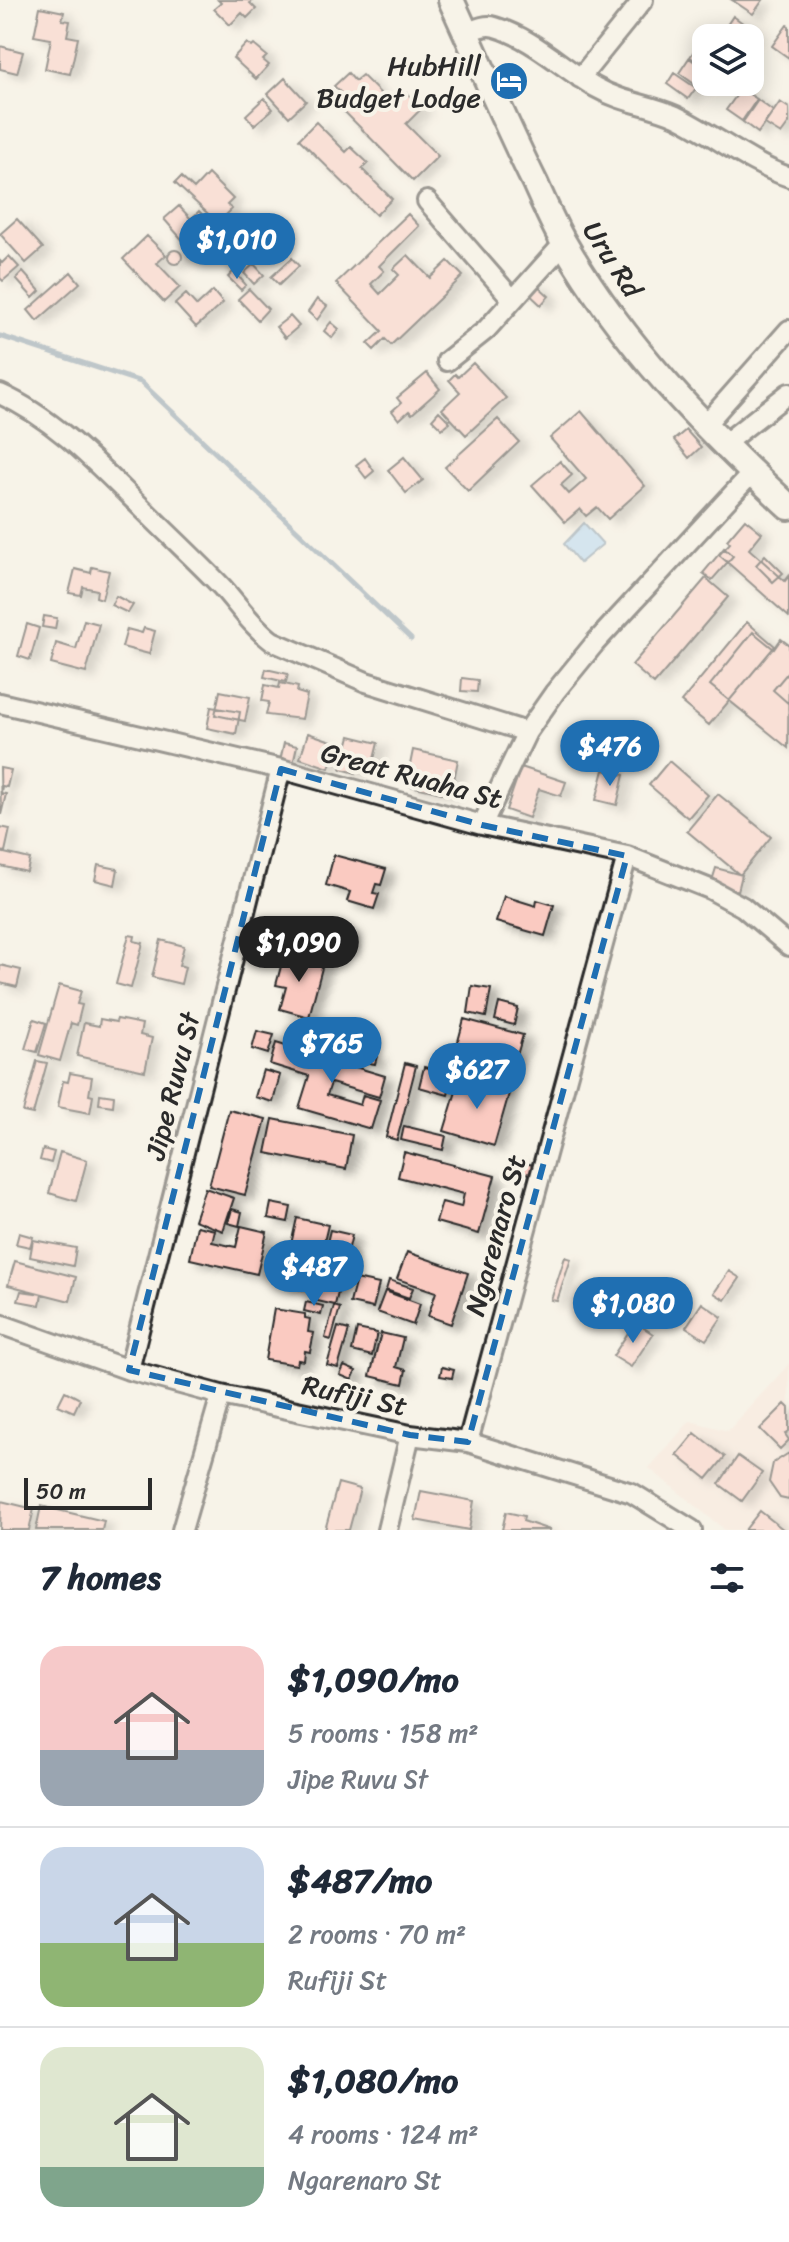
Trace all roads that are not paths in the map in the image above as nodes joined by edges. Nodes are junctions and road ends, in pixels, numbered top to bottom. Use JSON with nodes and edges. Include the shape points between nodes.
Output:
{"nodes":[{"id":1,"x":451,"y":0,"type":"edge"},
{"id":2,"x":643,"y":0,"type":"edge"},
{"id":3,"x":466,"y":33,"type":"junction"},
{"id":4,"x":580,"y":78,"type":"junction"},
{"id":5,"x":789,"y":177,"type":"edge"},
{"id":6,"x":427,"y":201,"type":"dead end"},
{"id":7,"x":564,"y":243,"type":"junction"},
{"id":8,"x":513,"y":300,"type":"junction"},
{"id":9,"x":789,"y":330,"type":"edge"},
{"id":10,"x":447,"y":361,"type":"dead end"},
{"id":11,"x":789,"y":393,"type":"edge"},
{"id":12,"x":0,"y":394,"type":"edge"},
{"id":13,"x":705,"y":425,"type":"junction"},
{"id":14,"x":724,"y":444,"type":"junction"},
{"id":15,"x":752,"y":473,"type":"junction"},
{"id":16,"x":789,"y":507,"type":"edge"},
{"id":17,"x":0,"y":703,"type":"edge"},
{"id":18,"x":527,"y":732,"type":"junction"},
{"id":19,"x":281,"y":769,"type":"junction"},
{"id":20,"x":482,"y":825,"type":"junction"},
{"id":21,"x":627,"y":856,"type":"junction"},
{"id":22,"x":789,"y":946,"type":"edge"},
{"id":23,"x":0,"y":1324,"type":"edge"},
{"id":24,"x":129,"y":1370,"type":"junction"},
{"id":25,"x":221,"y":1395,"type":"junction"},
{"id":26,"x":410,"y":1435,"type":"junction"},
{"id":27,"x":468,"y":1442,"type":"junction"},
{"id":28,"x":182,"y":1530,"type":"edge"},
{"id":29,"x":387,"y":1530,"type":"edge"},
{"id":30,"x":692,"y":1530,"type":"edge"}],
"edges":[{"from":1,"to":3,"type":"street","name":"Uru Rd"},
{"from":2,"to":4,"type":"street"},
{"from":3,"to":4,"type":"street","via":[[493,26],[526,40]]},
{"from":3,"to":7,"type":"street","name":"Uru Rd"},
{"from":4,"to":5,"type":"street","via":[[625,102],[671,114],[763,168]]},
{"from":6,"to":8,"type":"street"},
{"from":7,"to":8,"type":"street"},
{"from":7,"to":13,"type":"street","name":"Uru Rd","via":[[631,341]]},
{"from":8,"to":10,"type":"street"},
{"from":9,"to":13,"type":"street"},
{"from":11,"to":14,"type":"street"},
{"from":12,"to":18,"type":"street","via":[[35,413],[83,451],[272,641],[366,682]]},
{"from":13,"to":14,"type":"street","name":"Uru Rd"},
{"from":14,"to":15,"type":"street","name":"Uru Rd"},
{"from":15,"to":16,"type":"street","name":"Uru Rd"},
{"from":15,"to":18,"type":"street","via":[[595,643]]},
{"from":17,"to":19,"type":"street","name":"Great Ruaha St"},
{"from":18,"to":20,"type":"street"},
{"from":19,"to":20,"type":"street","name":"Great Ruaha St"},
{"from":19,"to":24,"type":"street","name":"Jipe Ruvu St"},
{"from":20,"to":21,"type":"street","name":"Great Ruaha St"},
{"from":21,"to":22,"type":"street","name":"Great Ruaha St","via":[[743,907]]},
{"from":21,"to":27,"type":"street","name":"Ngarenaro St"},
{"from":23,"to":24,"type":"street","name":"Rufiji St"},
{"from":24,"to":25,"type":"street","name":"Rufiji St"},
{"from":25,"to":26,"type":"street","name":"Rufiji St"},
{"from":25,"to":28,"type":"street"},
{"from":26,"to":27,"type":"street","name":"Rufiji St"},
{"from":26,"to":29,"type":"street"},
{"from":27,"to":30,"type":"street","name":"Rufiji St","via":[[632,1493]]}]}
